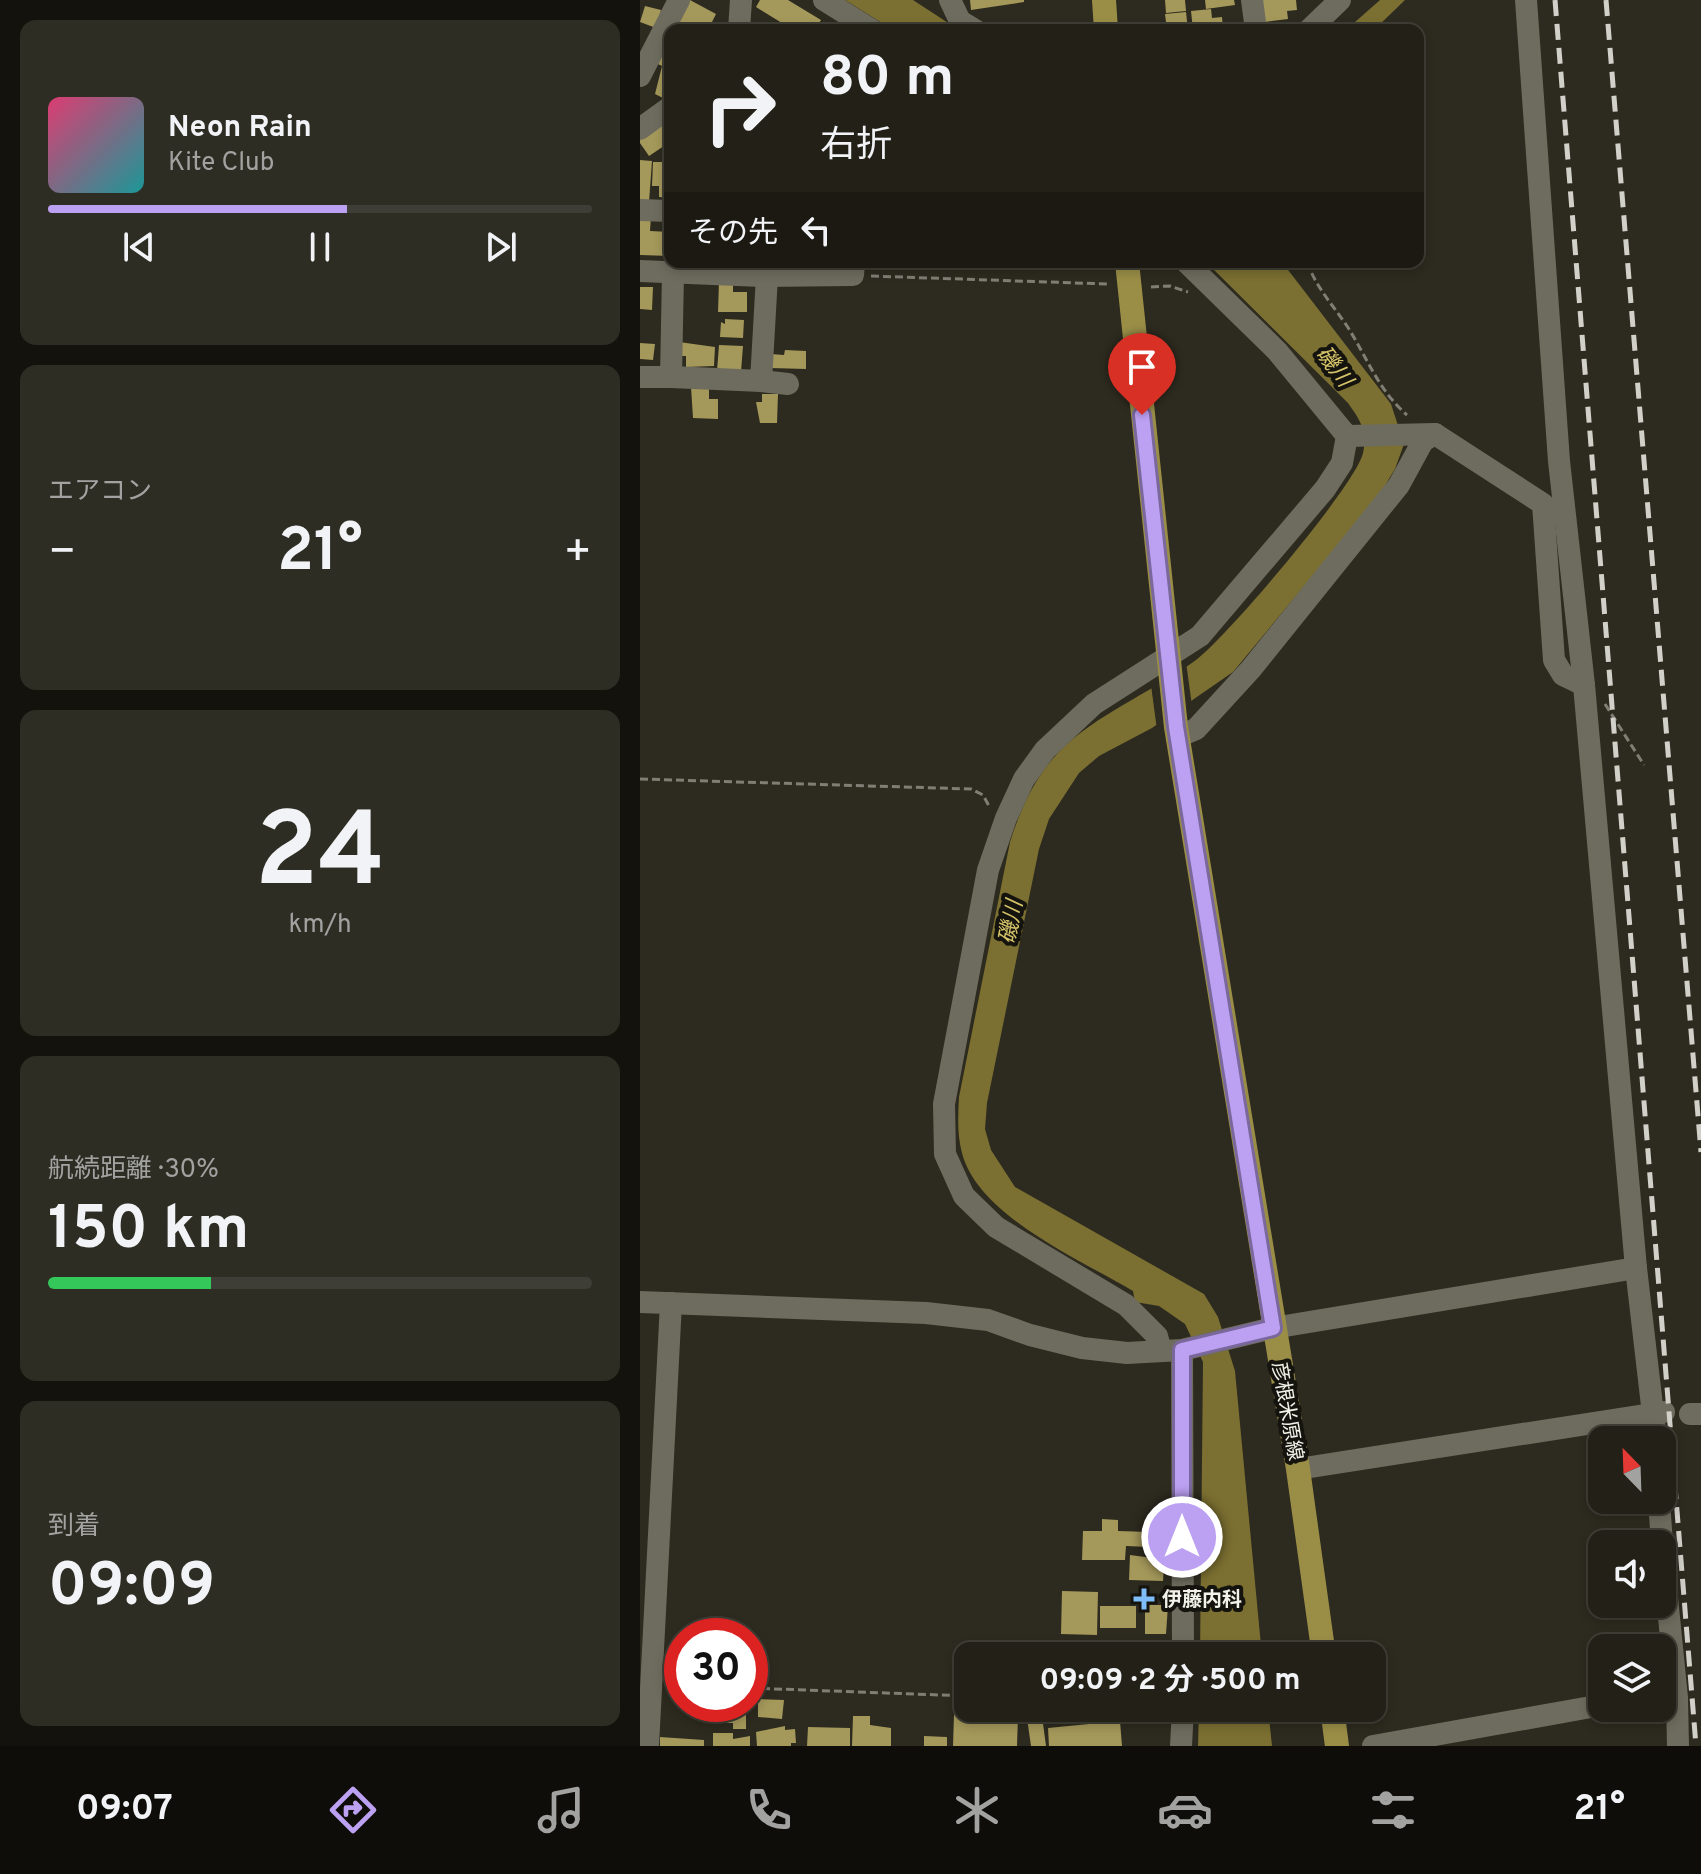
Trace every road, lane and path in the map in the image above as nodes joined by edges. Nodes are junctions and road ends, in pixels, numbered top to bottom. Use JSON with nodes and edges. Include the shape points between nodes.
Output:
{"nodes":[{"id":1,"x":679,"y":0,"type":"edge"},
{"id":2,"x":741,"y":0,"type":"edge"},
{"id":3,"x":824,"y":0,"type":"edge"},
{"id":4,"x":950,"y":0,"type":"edge"},
{"id":5,"x":1104,"y":0,"type":"edge"},
{"id":6,"x":1252,"y":0,"type":"edge"},
{"id":7,"x":1340,"y":0,"type":"edge"},
{"id":8,"x":1526,"y":0,"type":"edge"},
{"id":9,"x":666,"y":24,"type":"edge"},
{"id":10,"x":743,"y":24,"type":"edge"},
{"id":11,"x":862,"y":24,"type":"edge"},
{"id":12,"x":965,"y":24,"type":"edge"},
{"id":13,"x":1106,"y":24,"type":"edge"},
{"id":14,"x":1255,"y":24,"type":"edge"},
{"id":15,"x":1315,"y":24,"type":"edge"},
{"id":16,"x":664,"y":27,"type":"edge"},
{"id":17,"x":642,"y":67,"type":"edge"},
{"id":18,"x":664,"y":111,"type":"edge"},
{"id":19,"x":640,"y":129,"type":"edge"},
{"id":20,"x":640,"y":210,"type":"edge"},
{"id":21,"x":664,"y":211,"type":"edge"},
{"id":22,"x":816,"y":268,"type":"edge"},
{"id":23,"x":854,"y":268,"type":"edge"},
{"id":24,"x":1128,"y":268,"type":"edge"},
{"id":25,"x":1192,"y":268,"type":"edge"},
{"id":26,"x":1309,"y":268,"type":"edge"},
{"id":27,"x":640,"y":271,"type":"edge"},
{"id":28,"x":673,"y":273,"type":"junction"},
{"id":29,"x":767,"y":276,"type":"junction"},
{"id":30,"x":1107,"y":284,"type":"dead end"},
{"id":31,"x":640,"y":377,"type":"edge"},
{"id":32,"x":671,"y":377,"type":"junction"},
{"id":33,"x":761,"y":381,"type":"junction"},
{"id":34,"x":788,"y":384,"type":"dead end"},
{"id":35,"x":1428,"y":434,"type":"junction"},
{"id":36,"x":1352,"y":436,"type":"junction"},
{"id":37,"x":1167,"y":663,"type":"junction"},
{"id":38,"x":1584,"y":685,"type":"junction"},
{"id":39,"x":1606,"y":704,"type":"dead end"},
{"id":40,"x":1177,"y":732,"type":"junction"},
{"id":41,"x":1644,"y":765,"type":"dead end"},
{"id":42,"x":640,"y":779,"type":"edge"},
{"id":43,"x":996,"y":848,"type":"junction"},
{"id":44,"x":1636,"y":1268,"type":"junction"},
{"id":45,"x":640,"y":1302,"type":"edge"},
{"id":46,"x":671,"y":1303,"type":"junction"},
{"id":47,"x":1273,"y":1328,"type":"junction"},
{"id":48,"x":1176,"y":1350,"type":"junction"},
{"id":49,"x":1659,"y":1413,"type":"junction"},
{"id":50,"x":1658,"y":1426,"type":"edge"},
{"id":51,"x":1298,"y":1469,"type":"junction"},
{"id":52,"x":1183,"y":1642,"type":"edge"},
{"id":53,"x":1322,"y":1642,"type":"edge"},
{"id":54,"x":768,"y":1689,"type":"edge"},
{"id":55,"x":954,"y":1695,"type":"edge"},
{"id":56,"x":1588,"y":1708,"type":"edge"},
{"id":57,"x":1182,"y":1722,"type":"edge"},
{"id":58,"x":1334,"y":1722,"type":"edge"},
{"id":59,"x":1674,"y":1722,"type":"edge"},
{"id":60,"x":648,"y":1746,"type":"edge"},
{"id":61,"x":1181,"y":1746,"type":"edge"},
{"id":62,"x":1337,"y":1746,"type":"edge"},
{"id":63,"x":1373,"y":1746,"type":"edge"},
{"id":64,"x":1678,"y":1746,"type":"edge"}],
"edges":[{"from":1,"to":9,"type":"street"},
{"from":2,"to":10,"type":"street"},
{"from":3,"to":11,"type":"street"},
{"from":4,"to":12,"type":"street"},
{"from":5,"to":13,"type":"main road"},
{"from":6,"to":14,"type":"street"},
{"from":7,"to":15,"type":"street"},
{"from":8,"to":38,"type":"street","via":[[1559,461]]},
{"from":16,"to":17,"type":"street"},
{"from":18,"to":19,"type":"street"},
{"from":20,"to":21,"type":"street"},
{"from":22,"to":23,"type":"street"},
{"from":22,"to":29,"type":"street"},
{"from":23,"to":30,"type":"path"},
{"from":24,"to":37,"type":"main road","name":"彦根米原線"},
{"from":25,"to":36,"type":"street","via":[[1277,351]]},
{"from":26,"to":35,"type":"path","via":[[1380,385]]},
{"from":27,"to":28,"type":"street"},
{"from":28,"to":29,"type":"street"},
{"from":28,"to":32,"type":"street"},
{"from":29,"to":33,"type":"street"},
{"from":31,"to":32,"type":"street"},
{"from":32,"to":33,"type":"street"},
{"from":33,"to":34,"type":"street"},
{"from":35,"to":36,"type":"street"},
{"from":35,"to":38,"type":"street","via":[[1543,504],[1554,660],[1563,675]]},
{"from":35,"to":40,"type":"street","via":[[1399,485],[1251,669],[1196,729]]},
{"from":36,"to":37,"type":"street","via":[[1325,489],[1200,636]]},
{"from":37,"to":40,"type":"main road","name":"彦根米原線"},
{"from":37,"to":43,"type":"street","via":[[1094,704],[1045,750],[1024,779]]},
{"from":38,"to":44,"type":"street"},
{"from":39,"to":41,"type":"path"},
{"from":40,"to":47,"type":"main road","name":"彦根米原線"},
{"from":42,"to":43,"type":"path","via":[[971,789],[989,805]]},
{"from":43,"to":48,"type":"street","via":[[944,1104],[945,1154],[964,1196],[996,1227],[1126,1305]]},
{"from":44,"to":47,"type":"street"},
{"from":44,"to":49,"type":"street"},
{"from":45,"to":46,"type":"street"},
{"from":46,"to":48,"type":"street","via":[[926,1313],[988,1320],[1082,1348],[1127,1353]]},
{"from":46,"to":60,"type":"street"},
{"from":47,"to":48,"type":"street"},
{"from":47,"to":51,"type":"main road","name":"彦根米原線"},
{"from":48,"to":52,"type":"street"},
{"from":49,"to":50,"type":"street"},
{"from":49,"to":51,"type":"street"},
{"from":51,"to":53,"type":"main road","name":"彦根米原線"},
{"from":54,"to":55,"type":"path"},
{"from":56,"to":63,"type":"street"},
{"from":57,"to":61,"type":"street"},
{"from":58,"to":62,"type":"main road"},
{"from":59,"to":64,"type":"street"}]}
